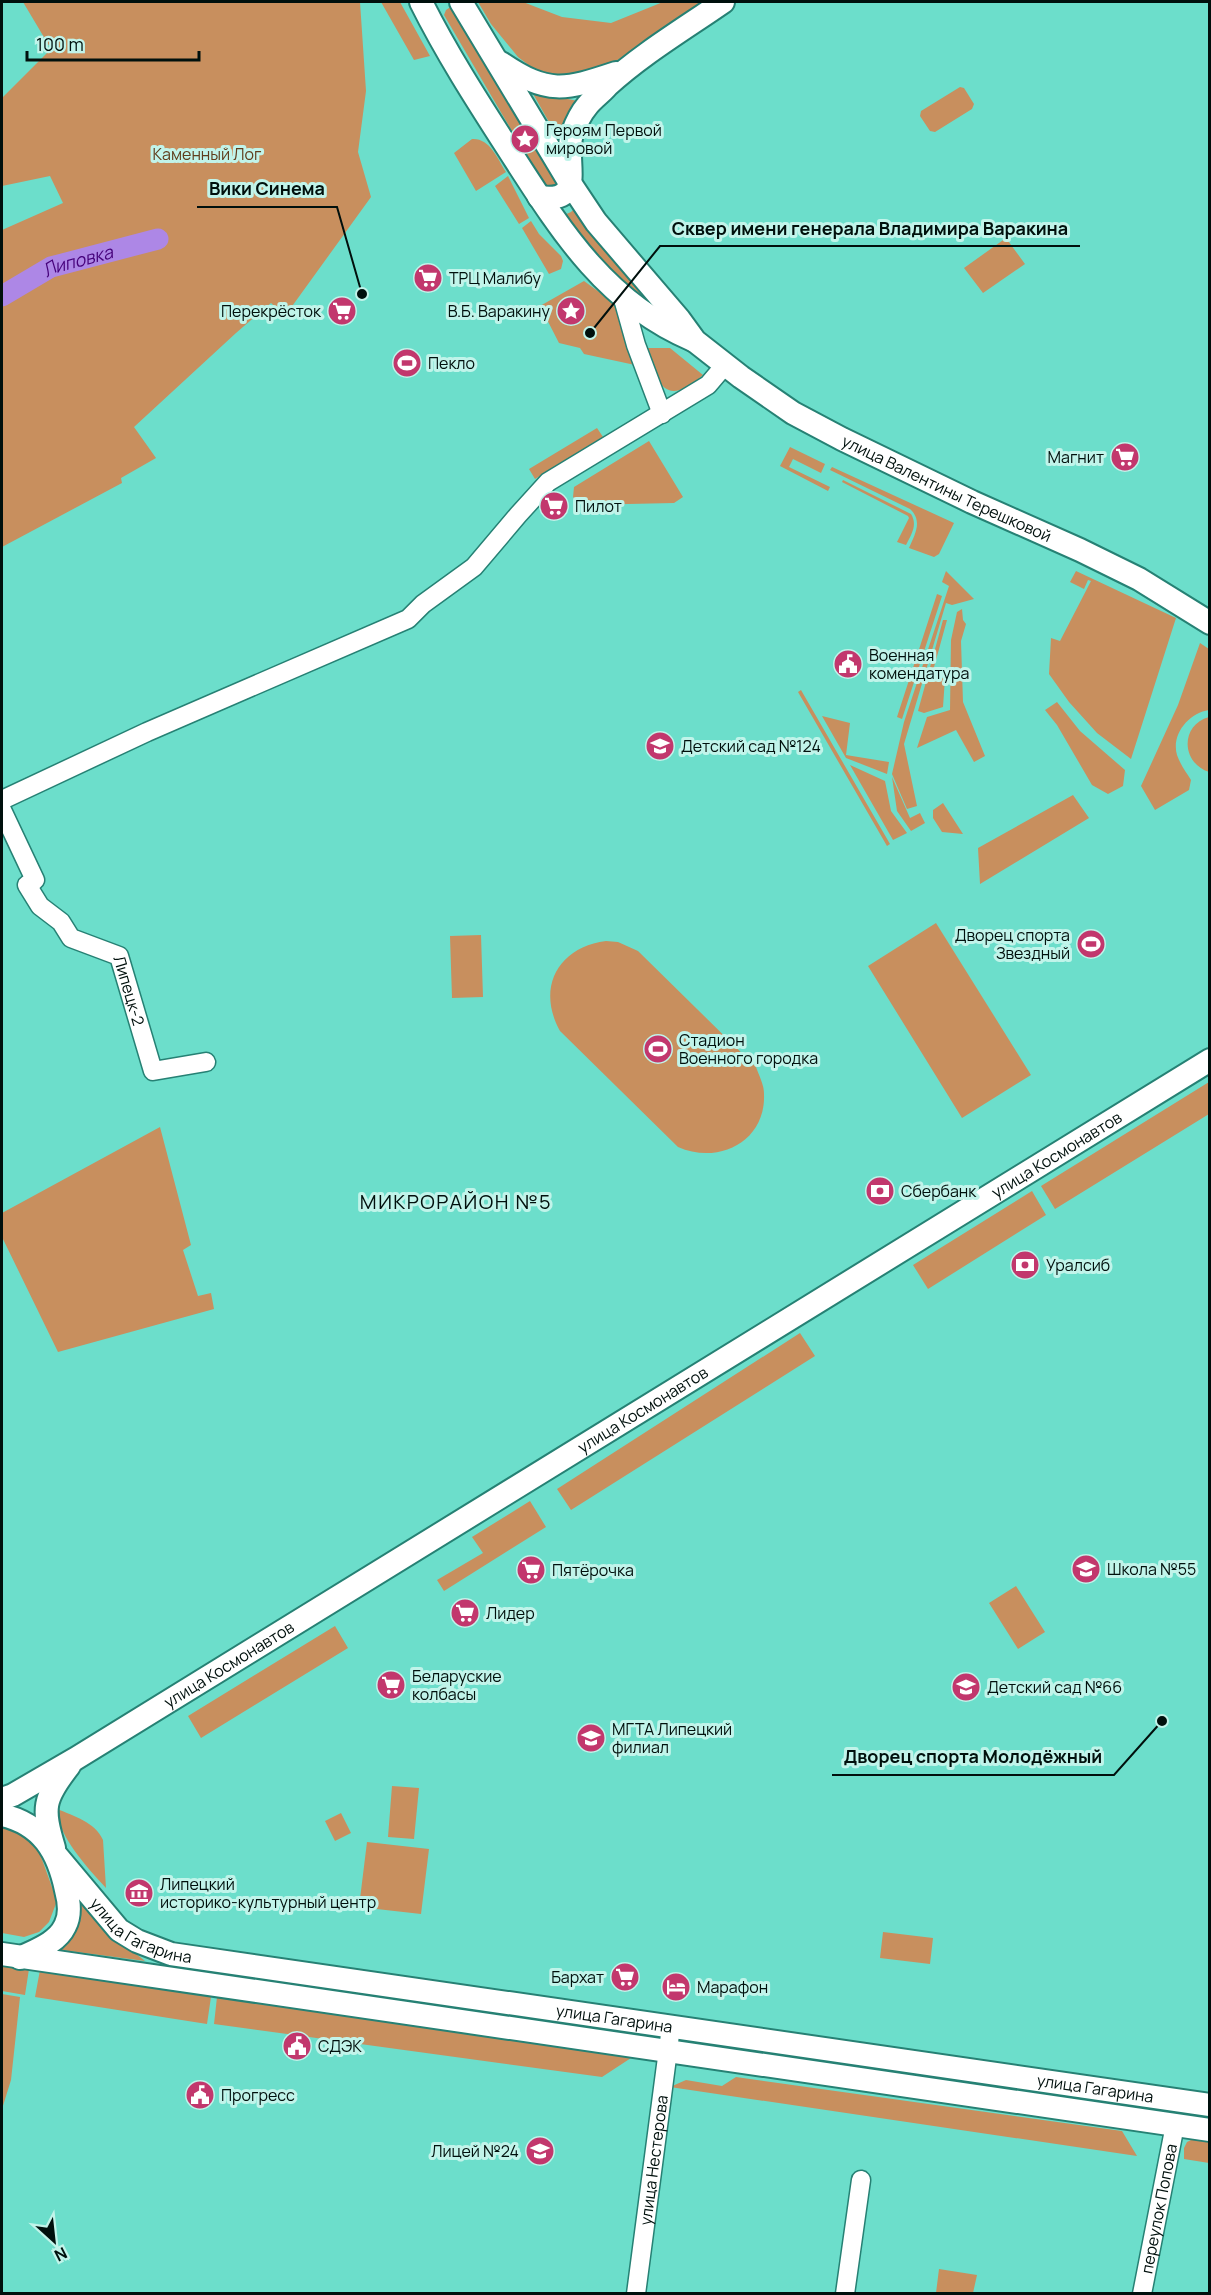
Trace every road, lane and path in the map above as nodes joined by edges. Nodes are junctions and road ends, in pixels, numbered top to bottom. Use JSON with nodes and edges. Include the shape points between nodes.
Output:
{"nodes":[{"id":1,"x":421,"y":2,"type":"edge"},
{"id":2,"x":461,"y":2,"type":"edge"},
{"id":3,"x":723,"y":2,"type":"edge"},
{"id":4,"x":434,"y":12,"type":"edge"},
{"id":5,"x":496,"y":60,"type":"junction"},
{"id":6,"x":623,"y":71,"type":"junction"},
{"id":7,"x":570,"y":183,"type":"junction"},
{"id":8,"x":539,"y":197,"type":"junction"},
{"id":9,"x":622,"y":295,"type":"junction"},
{"id":10,"x":695,"y":341,"type":"junction"},
{"id":11,"x":725,"y":365,"type":"junction"},
{"id":12,"x":654,"y":393,"type":"junction"},
{"id":13,"x":687,"y":399,"type":"junction"},
{"id":14,"x":662,"y":414,"type":"junction"},
{"id":15,"x":1209,"y":623,"type":"edge"},
{"id":16,"x":2,"y":800,"type":"edge"},
{"id":17,"x":2,"y":810,"type":"edge"},
{"id":18,"x":1209,"y":1060,"type":"edge"},
{"id":19,"x":206,"y":1062,"type":"dead end"},
{"id":20,"x":75,"y":1759,"type":"junction"},
{"id":21,"x":2,"y":1799,"type":"edge"},
{"id":22,"x":2,"y":1815,"type":"edge"},
{"id":23,"x":56,"y":1854,"type":"junction"},
{"id":24,"x":11,"y":1956,"type":"edge"},
{"id":25,"x":670,"y":2027,"type":"junction"},
{"id":26,"x":667,"y":2052,"type":"junction"},
{"id":27,"x":1209,"y":2105,"type":"edge"},
{"id":28,"x":1175,"y":2125,"type":"junction"},
{"id":29,"x":1209,"y":2130,"type":"edge"},
{"id":30,"x":861,"y":2180,"type":"dead end"},
{"id":31,"x":636,"y":2294,"type":"edge"},
{"id":32,"x":844,"y":2294,"type":"edge"},
{"id":33,"x":1142,"y":2294,"type":"edge"}],
"edges":[{"from":1,"to":4,"type":"main road","name":"улица Валентины Терешковой"},
{"from":2,"to":5,"type":"main road","name":"улица Валентины Терешковой"},
{"from":3,"to":6,"type":"main road"},
{"from":4,"to":8,"type":"main road","name":"улица Валентины Терешковой","via":[[454,64]]},
{"from":5,"to":6,"type":"main road","via":[[524,79],[562,88]]},
{"from":5,"to":7,"type":"main road","name":"улица Валентины Терешковой"},
{"from":6,"to":7,"type":"main road","via":[[587,106],[571,135]]},
{"from":7,"to":8,"type":"main road","via":[[561,197]]},
{"from":7,"to":10,"type":"main road","name":"улица Валентины Терешковой","via":[[596,222]]},
{"from":8,"to":9,"type":"main road","name":"улица Валентины Терешковой","via":[[579,253]]},
{"from":9,"to":10,"type":"main road","name":"улица Валентины Терешковой","via":[[643,314]]},
{"from":9,"to":12,"type":"street"},
{"from":10,"to":11,"type":"main road","name":"улица Валентины Терешковой"},
{"from":11,"to":13,"type":"street","via":[[708,385]]},
{"from":11,"to":15,"type":"main road","name":"улица Валентины Терешковой","via":[[793,413],[1139,579]]},
{"from":12,"to":13,"type":"street","via":[[666,402]]},
{"from":12,"to":14,"type":"street"},
{"from":13,"to":14,"type":"street"},
{"from":14,"to":16,"type":"street","via":[[548,482],[474,567],[408,619],[147,732]]},
{"from":17,"to":19,"type":"street","name":"Липецк-2","via":[[35,880],[27,885],[40,906],[61,922],[71,938],[119,956],[153,1071]]},
{"from":18,"to":20,"type":"main road","name":"улица Космонавтов"},
{"from":20,"to":21,"type":"main road","name":"улица Космонавтов"},
{"from":20,"to":23,"type":"main road","name":"улица Космонавтов","via":[[49,1794],[45,1819]]},
{"from":22,"to":23,"type":"main road","name":"улица Гагарина","via":[[34,1829]]},
{"from":23,"to":24,"type":"main road","name":"улица Космонавтов","via":[[69,1900],[65,1926],[50,1942]]},
{"from":23,"to":25,"type":"main road","name":"улица Гагарина","via":[[119,1930],[171,1954]]},
{"from":24,"to":26,"type":"main road","name":"улица Гагарина"},
{"from":25,"to":26,"type":"street","name":"улица Нестерова"},
{"from":25,"to":27,"type":"main road","name":"улица Гагарина"},
{"from":26,"to":28,"type":"main road","name":"улица Гагарина"},
{"from":26,"to":31,"type":"street","name":"улица Нестерова"},
{"from":28,"to":29,"type":"main road","name":"улица Гагарина"},
{"from":28,"to":33,"type":"street","name":"переулок Попова"},
{"from":30,"to":32,"type":"street"}]}
